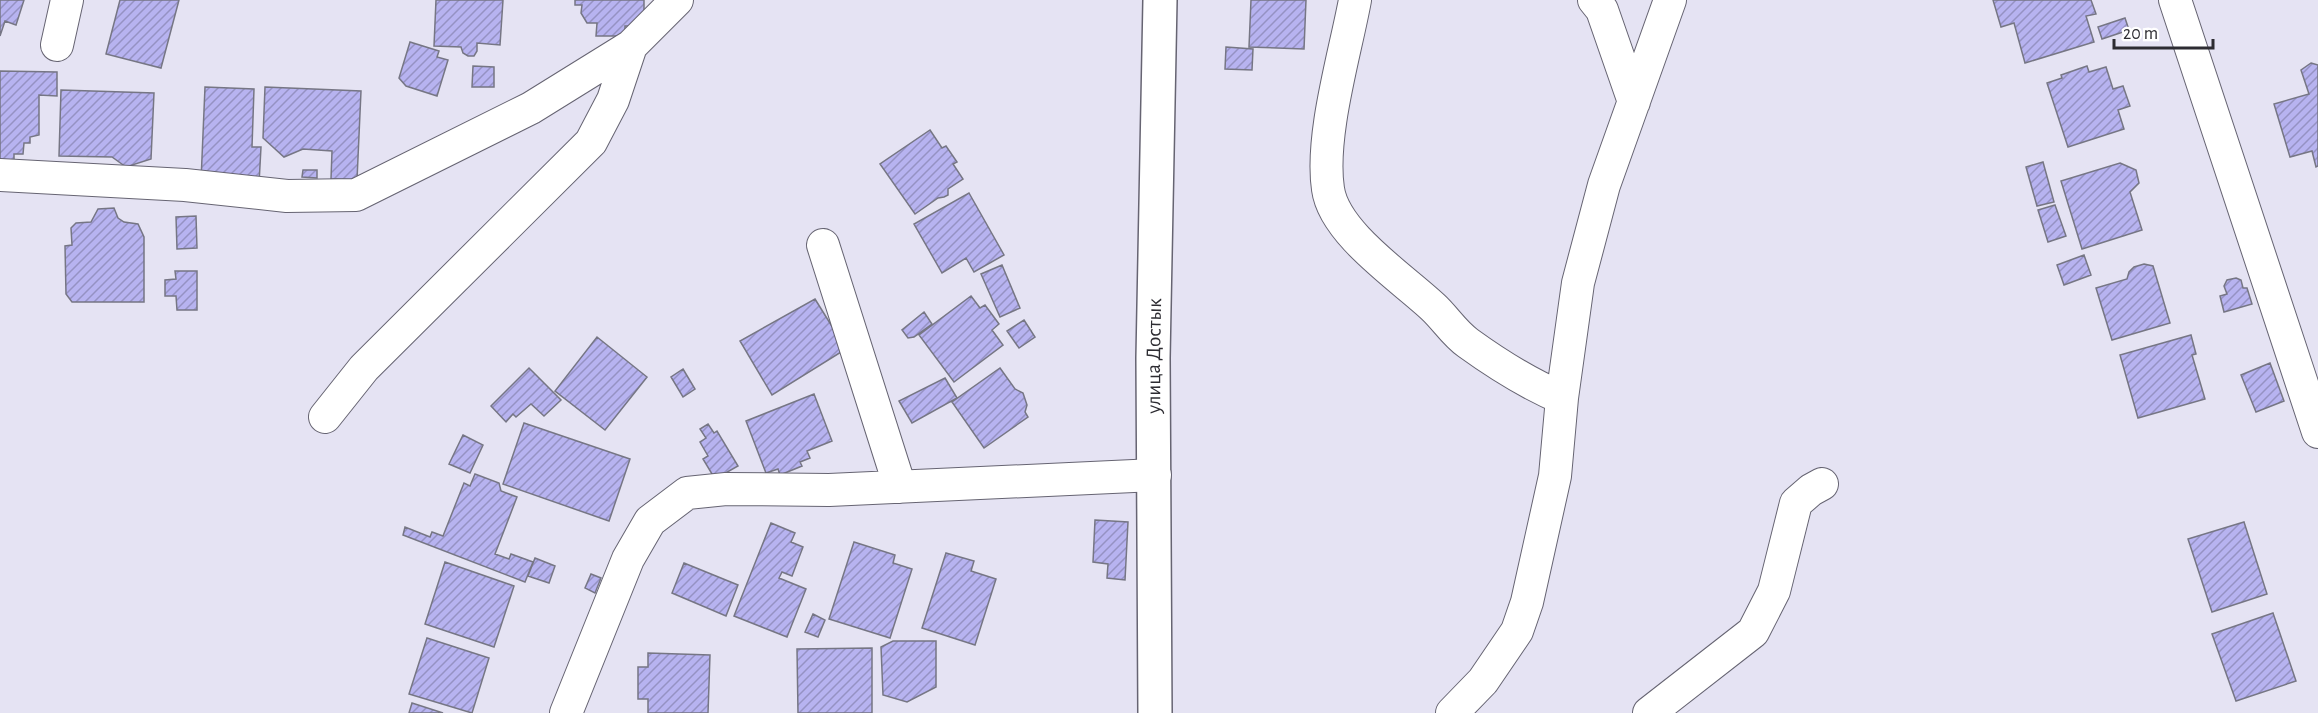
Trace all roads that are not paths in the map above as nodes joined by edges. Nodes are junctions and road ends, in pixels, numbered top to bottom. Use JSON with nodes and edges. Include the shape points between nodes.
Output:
{"nodes":[{"id":1,"x":67,"y":0,"type":"edge"},
{"id":2,"x":677,"y":0,"type":"edge"},
{"id":3,"x":1160,"y":0,"type":"edge"},
{"id":4,"x":1355,"y":0,"type":"edge"},
{"id":5,"x":1594,"y":0,"type":"edge"},
{"id":6,"x":1670,"y":0,"type":"edge"},
{"id":7,"x":2175,"y":0,"type":"edge"},
{"id":8,"x":57,"y":45,"type":"dead end"},
{"id":9,"x":631,"y":46,"type":"junction"},
{"id":10,"x":1634,"y":102,"type":"junction"},
{"id":11,"x":0,"y":175,"type":"edge"},
{"id":12,"x":823,"y":245,"type":"dead end"},
{"id":13,"x":1562,"y":398,"type":"junction"},
{"id":14,"x":325,"y":417,"type":"dead end"},
{"id":15,"x":2318,"y":432,"type":"edge"},
{"id":16,"x":1155,"y":474,"type":"junction"},
{"id":17,"x":1822,"y":484,"type":"dead end"},
{"id":18,"x":900,"y":487,"type":"junction"},
{"id":19,"x":1162,"y":712,"type":"edge"},
{"id":20,"x":566,"y":713,"type":"edge"},
{"id":21,"x":1452,"y":713,"type":"edge"},
{"id":22,"x":1649,"y":713,"type":"edge"}],
"edges":[{"from":1,"to":8,"type":"street"},
{"from":2,"to":9,"type":"street"},
{"from":3,"to":16,"type":"main road","name":"улица Достык","via":[[1153,358]]},
{"from":4,"to":13,"type":"street","via":[[1331,118],[1327,158],[1328,191],[1338,216],[1358,241],[1465,341],[1508,370]]},
{"from":5,"to":10,"type":"street","via":[[1602,10]]},
{"from":6,"to":10,"type":"street"},
{"from":7,"to":15,"type":"street"},
{"from":9,"to":11,"type":"street","via":[[531,108],[356,195],[287,196],[185,185]]},
{"from":9,"to":14,"type":"street","via":[[613,100],[591,142],[364,368]]},
{"from":10,"to":13,"type":"street","via":[[1604,185],[1578,283]]},
{"from":12,"to":18,"type":"street"},
{"from":13,"to":21,"type":"street","via":[[1555,476],[1517,631],[1483,681]]},
{"from":16,"to":18,"type":"street"},
{"from":16,"to":19,"type":"main road","name":"улица Достык"},
{"from":17,"to":22,"type":"street","via":[[1796,503],[1774,591],[1753,632]]},
{"from":18,"to":20,"type":"street","via":[[726,489],[687,493],[669,505],[650,521],[628,559]]}]}
